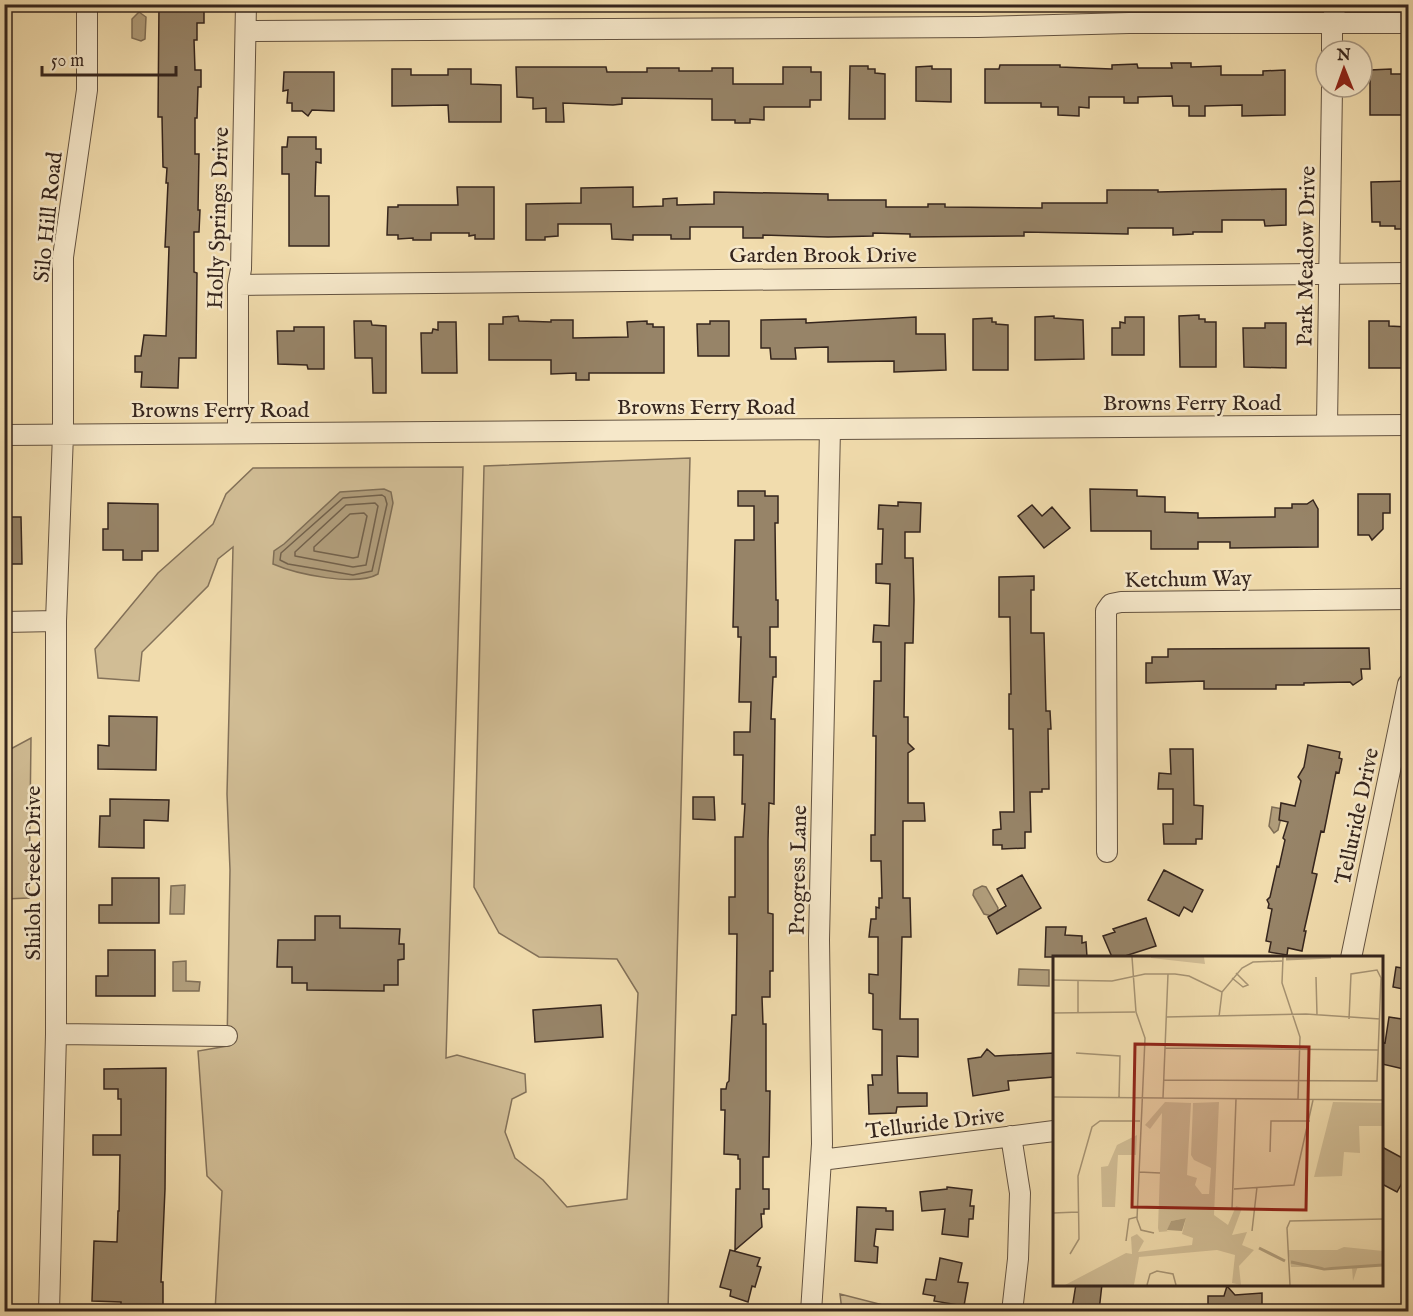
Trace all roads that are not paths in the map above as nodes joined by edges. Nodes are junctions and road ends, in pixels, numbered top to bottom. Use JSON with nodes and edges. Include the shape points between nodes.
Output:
{"nodes":[{"id":1,"x":87,"y":4,"type":"edge"},
{"id":2,"x":246,"y":4,"type":"edge"},
{"id":3,"x":1336,"y":4,"type":"edge"},
{"id":4,"x":1408,"y":23,"type":"edge"},
{"id":5,"x":1332,"y":24,"type":"junction"},
{"id":6,"x":246,"y":31,"type":"junction"},
{"id":7,"x":1332,"y":39,"type":"edge"},
{"id":8,"x":1332,"y":99,"type":"edge"},
{"id":9,"x":1408,"y":273,"type":"edge"},
{"id":10,"x":1329,"y":274,"type":"junction"},
{"id":11,"x":238,"y":285,"type":"junction"},
{"id":12,"x":1327,"y":425,"type":"junction"},
{"id":13,"x":1408,"y":425,"type":"edge"},
{"id":14,"x":830,"y":429,"type":"junction"},
{"id":15,"x":238,"y":433,"type":"junction"},
{"id":16,"x":63,"y":434,"type":"junction"},
{"id":17,"x":4,"y":435,"type":"edge"},
{"id":18,"x":1408,"y":599,"type":"edge"},
{"id":19,"x":56,"y":621,"type":"junction"},
{"id":20,"x":4,"y":622,"type":"edge"},
{"id":21,"x":1408,"y":684,"type":"edge"},
{"id":22,"x":1107,"y":852,"type":"dead end"},
{"id":23,"x":1351,"y":956,"type":"edge"},
{"id":24,"x":56,"y":1034,"type":"junction"},
{"id":25,"x":227,"y":1036,"type":"dead end"},
{"id":26,"x":1053,"y":1131,"type":"edge"},
{"id":27,"x":1011,"y":1137,"type":"junction"},
{"id":28,"x":821,"y":1160,"type":"junction"},
{"id":29,"x":49,"y":1311,"type":"edge"},
{"id":30,"x":811,"y":1311,"type":"edge"},
{"id":31,"x":1012,"y":1311,"type":"edge"}],
"edges":[{"from":1,"to":16,"type":"street","name":"Silo Hill Road","via":[[87,90],[63,257]]},
{"from":2,"to":6,"type":"street","name":"Holly Springs Drive"},
{"from":3,"to":5,"type":"street"},
{"from":4,"to":5,"type":"street"},
{"from":5,"to":6,"type":"street"},
{"from":5,"to":7,"type":"street"},
{"from":6,"to":11,"type":"street","name":"Holly Springs Drive"},
{"from":8,"to":10,"type":"street","name":"Park Meadow Drive"},
{"from":9,"to":10,"type":"street","name":"Garden Brook Drive"},
{"from":10,"to":11,"type":"street","name":"Garden Brook Drive"},
{"from":10,"to":12,"type":"street","name":"Park Meadow Drive"},
{"from":11,"to":15,"type":"street","name":"Holly Springs Drive"},
{"from":12,"to":13,"type":"street","name":"Browns Ferry Road"},
{"from":12,"to":14,"type":"street","name":"Browns Ferry Road"},
{"from":14,"to":15,"type":"street","name":"Browns Ferry Road"},
{"from":14,"to":28,"type":"street","name":"Progress Lane","via":[[819,940]]},
{"from":15,"to":16,"type":"street","name":"Browns Ferry Road"},
{"from":16,"to":17,"type":"street","name":"Browns Ferry Road"},
{"from":16,"to":19,"type":"street","name":"Shiloh Creek Drive"},
{"from":18,"to":22,"type":"street","name":"Ketchum Way","via":[[1111,604],[1106,611]]},
{"from":19,"to":20,"type":"street"},
{"from":19,"to":24,"type":"street","name":"Shiloh Creek Drive"},
{"from":21,"to":23,"type":"street","name":"Telluride Drive"},
{"from":24,"to":25,"type":"street"},
{"from":24,"to":29,"type":"street","name":"Shiloh Creek Drive"},
{"from":26,"to":27,"type":"street","name":"Telluride Drive"},
{"from":27,"to":28,"type":"street","name":"Telluride Drive"},
{"from":27,"to":31,"type":"street","via":[[1020,1193]]},
{"from":28,"to":30,"type":"street","name":"Progress Lane"}]}
